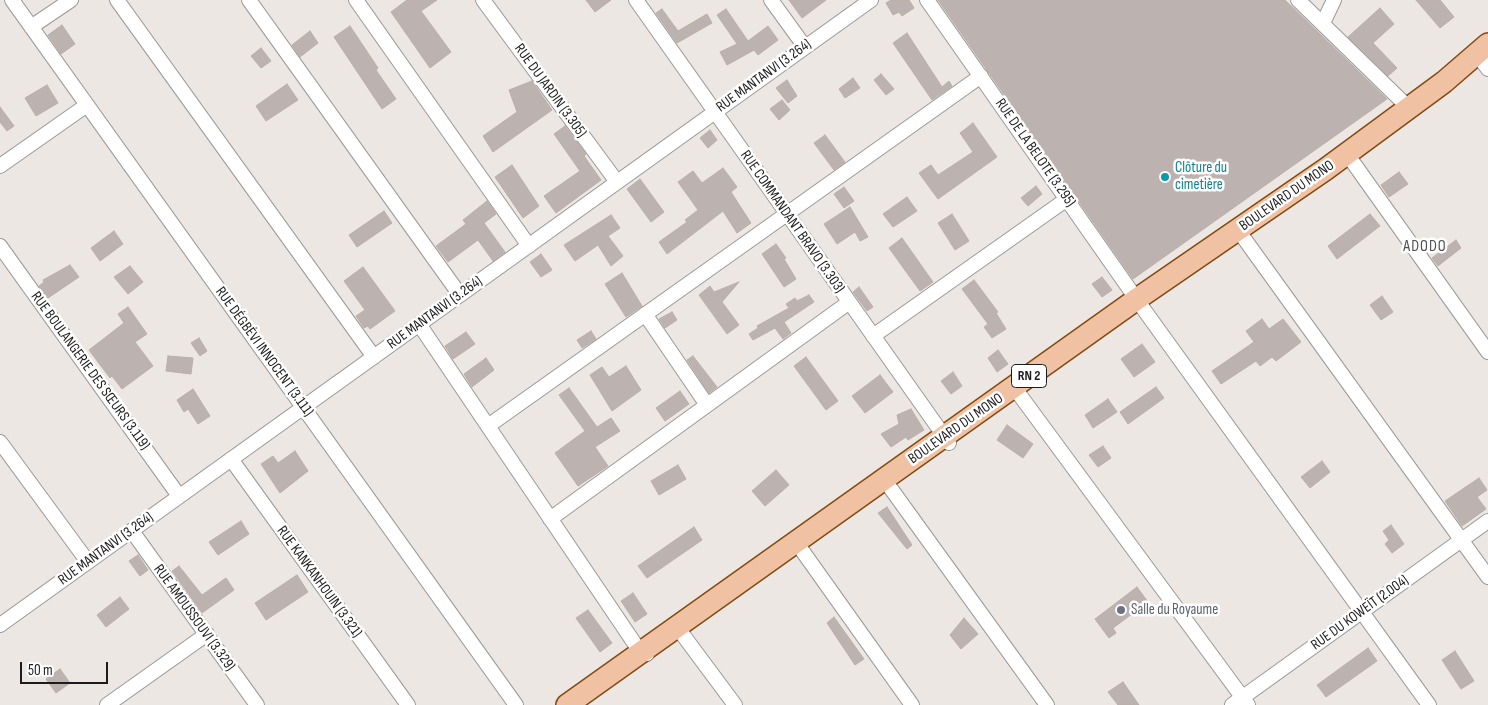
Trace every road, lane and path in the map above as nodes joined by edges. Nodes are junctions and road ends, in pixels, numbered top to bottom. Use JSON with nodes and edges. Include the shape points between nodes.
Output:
{"nodes":[{"id":1,"x":12,"y":0,"type":"edge"},
{"id":2,"x":71,"y":0,"type":"edge"},
{"id":3,"x":118,"y":0,"type":"edge"},
{"id":4,"x":249,"y":0,"type":"edge"},
{"id":5,"x":356,"y":0,"type":"edge"},
{"id":6,"x":483,"y":0,"type":"edge"},
{"id":7,"x":636,"y":0,"type":"edge"},
{"id":8,"x":771,"y":0,"type":"edge"},
{"id":9,"x":871,"y":0,"type":"edge"},
{"id":10,"x":926,"y":0,"type":"edge"},
{"id":11,"x":1298,"y":0,"type":"edge"},
{"id":12,"x":1334,"y":0,"type":"edge"},
{"id":13,"x":1324,"y":23,"type":"junction"},
{"id":14,"x":31,"y":27,"type":"junction"},
{"id":15,"x":805,"y":47,"type":"junction"},
{"id":16,"x":1487,"y":58,"type":"edge"},
{"id":17,"x":981,"y":76,"type":"junction"},
{"id":18,"x":87,"y":105,"type":"junction"},
{"id":19,"x":1409,"y":108,"type":"junction"},
{"id":20,"x":716,"y":111,"type":"junction"},
{"id":21,"x":1352,"y":161,"type":"junction"},
{"id":22,"x":0,"y":166,"type":"edge"},
{"id":23,"x":617,"y":182,"type":"junction"},
{"id":24,"x":1067,"y":199,"type":"junction"},
{"id":25,"x":786,"y":214,"type":"junction"},
{"id":26,"x":1242,"y":237,"type":"junction"},
{"id":27,"x":0,"y":246,"type":"edge"},
{"id":28,"x":529,"y":246,"type":"junction"},
{"id":29,"x":460,"y":295,"type":"junction"},
{"id":30,"x":848,"y":303,"type":"junction"},
{"id":31,"x":1139,"y":303,"type":"junction"},
{"id":32,"x":646,"y":314,"type":"junction"},
{"id":33,"x":419,"y":324,"type":"junction"},
{"id":34,"x":873,"y":336,"type":"junction"},
{"id":35,"x":1488,"y":352,"type":"edge"},
{"id":36,"x":374,"y":357,"type":"junction"},
{"id":37,"x":1019,"y":394,"type":"junction"},
{"id":38,"x":707,"y":405,"type":"junction"},
{"id":39,"x":303,"y":408,"type":"junction"},
{"id":40,"x":488,"y":426,"type":"junction"},
{"id":41,"x":947,"y":440,"type":"junction"},
{"id":42,"x":0,"y":442,"type":"edge"},
{"id":43,"x":231,"y":459,"type":"junction"},
{"id":44,"x":889,"y":486,"type":"junction"},
{"id":45,"x":180,"y":496,"type":"junction"},
{"id":46,"x":550,"y":519,"type":"junction"},
{"id":47,"x":1488,"y":521,"type":"edge"},
{"id":48,"x":132,"y":531,"type":"junction"},
{"id":49,"x":1462,"y":540,"type":"junction"},
{"id":50,"x":801,"y":549,"type":"junction"},
{"id":51,"x":88,"y":562,"type":"junction"},
{"id":52,"x":1488,"y":577,"type":"edge"},
{"id":53,"x":1362,"y":612,"type":"junction"},
{"id":54,"x":0,"y":625,"type":"edge"},
{"id":55,"x":206,"y":634,"type":"junction"},
{"id":56,"x":683,"y":635,"type":"junction"},
{"id":57,"x":648,"y":654,"type":"junction"},
{"id":58,"x":1241,"y":703,"type":"edge"},
{"id":59,"x":107,"y":705,"type":"edge"},
{"id":60,"x":257,"y":705,"type":"edge"},
{"id":61,"x":408,"y":705,"type":"edge"},
{"id":62,"x":516,"y":705,"type":"edge"},
{"id":63,"x":568,"y":705,"type":"edge"},
{"id":64,"x":584,"y":705,"type":"edge"},
{"id":65,"x":735,"y":705,"type":"edge"},
{"id":66,"x":912,"y":705,"type":"edge"},
{"id":67,"x":1047,"y":705,"type":"edge"},
{"id":68,"x":1429,"y":705,"type":"edge"}],
"edges":[{"from":1,"to":14,"type":"street","name":"RUE DÉGBÉVI INNOCENT (3.111)"},
{"from":2,"to":14,"type":"street"},
{"from":3,"to":36,"type":"street"},
{"from":4,"to":29,"type":"street"},
{"from":5,"to":28,"type":"street"},
{"from":6,"to":23,"type":"street","name":"RUE DU JARDIN (3.305)"},
{"from":7,"to":20,"type":"street","name":"RUE COMMANDANT BRAVO (3.303)"},
{"from":8,"to":15,"type":"street"},
{"from":9,"to":15,"type":"street","name":"RUE MANTANVI (3.264)"},
{"from":10,"to":17,"type":"street","name":"RUE DE LA BELOTE (3.295)"},
{"from":11,"to":13,"type":"street"},
{"from":12,"to":13,"type":"street"},
{"from":13,"to":19,"type":"street"},
{"from":14,"to":18,"type":"street","name":"RUE DÉGBÉVI INNOCENT (3.111)"},
{"from":15,"to":20,"type":"street","name":"RUE MANTANVI (3.264)"},
{"from":16,"to":19,"type":"main road","name":"BOULEVARD DU MONO","number":"RN 2","via":[[1444,82]]},
{"from":16,"to":21,"type":"main road","name":"BOULEVARD DU MONO","number":"RN 2","via":[[1440,98]]},
{"from":17,"to":24,"type":"street","name":"RUE DE LA BELOTE (3.295)"},
{"from":17,"to":25,"type":"street"},
{"from":18,"to":22,"type":"street"},
{"from":18,"to":39,"type":"street","name":"RUE DÉGBÉVI INNOCENT (3.111)"},
{"from":19,"to":31,"type":"main road","name":"BOULEVARD DU MONO","number":"RN 2"},
{"from":20,"to":23,"type":"street","name":"RUE MANTANVI (3.264)"},
{"from":20,"to":25,"type":"street","name":"RUE COMMANDANT BRAVO (3.303)"},
{"from":21,"to":26,"type":"main road","name":"BOULEVARD DU MONO","number":"RN 2"},
{"from":21,"to":35,"type":"street"},
{"from":23,"to":28,"type":"street","name":"RUE MANTANVI (3.264)"},
{"from":24,"to":31,"type":"street","name":"RUE DE LA BELOTE (3.295)"},
{"from":24,"to":34,"type":"street"},
{"from":25,"to":30,"type":"street","name":"RUE COMMANDANT BRAVO (3.303)"},
{"from":25,"to":32,"type":"street"},
{"from":26,"to":31,"type":"main road","name":"BOULEVARD DU MONO","number":"RN 2"},
{"from":26,"to":49,"type":"street"},
{"from":27,"to":45,"type":"street","name":"RUE BOULANGERIE DES SŒURS (3.119)"},
{"from":28,"to":29,"type":"street","name":"RUE MANTANVI (3.264)"},
{"from":29,"to":33,"type":"street","name":"RUE MANTANVI (3.264)"},
{"from":30,"to":34,"type":"street","name":"RUE COMMANDANT BRAVO (3.303)"},
{"from":30,"to":38,"type":"street"},
{"from":31,"to":37,"type":"main road","name":"BOULEVARD DU MONO","number":"RN 2"},
{"from":31,"to":41,"type":"main road","name":"BOULEVARD DU MONO","number":"RN 2"},
{"from":31,"to":53,"type":"street","name":"RUE DE LA BELOTE (3.295)"},
{"from":32,"to":38,"type":"street"},
{"from":32,"to":40,"type":"street"},
{"from":33,"to":36,"type":"street","name":"RUE MANTANVI (3.264)"},
{"from":33,"to":40,"type":"street"},
{"from":34,"to":41,"type":"street","name":"RUE COMMANDANT BRAVO (3.303)"},
{"from":36,"to":39,"type":"street","name":"RUE MANTANVI (3.264)"},
{"from":37,"to":41,"type":"main road","name":"BOULEVARD DU MONO","number":"RN 2"},
{"from":37,"to":58,"type":"street"},
{"from":38,"to":46,"type":"street"},
{"from":39,"to":43,"type":"street","name":"RUE MANTANVI (3.264)"},
{"from":39,"to":62,"type":"street","name":"RUE DÉGBÉVI INNOCENT (3.111)"},
{"from":40,"to":46,"type":"street"},
{"from":41,"to":44,"type":"main road","name":"BOULEVARD DU MONO","number":"RN 2"},
{"from":41,"to":57,"type":"main road","name":"BOULEVARD DU MONO","number":"RN 2"},
{"from":42,"to":51,"type":"street"},
{"from":43,"to":45,"type":"street","name":"RUE MANTANVI (3.264)"},
{"from":43,"to":61,"type":"street","name":"RUE KANKANHOUIN (3.321)"},
{"from":44,"to":50,"type":"main road","name":"BOULEVARD DU MONO","number":"RN 2"},
{"from":44,"to":67,"type":"street"},
{"from":45,"to":48,"type":"street","name":"RUE MANTANVI (3.264)"},
{"from":46,"to":57,"type":"street"},
{"from":47,"to":49,"type":"street","name":"RUE DU KOWEÏT (2.004)"},
{"from":48,"to":51,"type":"street","name":"RUE MANTANVI (3.264)"},
{"from":48,"to":55,"type":"street","name":"RUE AMOUSSOUVI (3.329)"},
{"from":49,"to":52,"type":"street"},
{"from":49,"to":53,"type":"street","name":"RUE DU KOWEÏT (2.004)"},
{"from":50,"to":56,"type":"main road","name":"BOULEVARD DU MONO","number":"RN 2"},
{"from":50,"to":66,"type":"street"},
{"from":51,"to":54,"type":"street","name":"RUE MANTANVI (3.264)"},
{"from":53,"to":58,"type":"street","name":"RUE DU KOWEÏT (2.004)"},
{"from":53,"to":68,"type":"street","name":"RUE DE LA BELOTE (3.295)"},
{"from":55,"to":59,"type":"street"},
{"from":55,"to":60,"type":"street","name":"RUE AMOUSSOUVI (3.329)"},
{"from":56,"to":57,"type":"main road","name":"BOULEVARD DU MONO","number":"RN 2"},
{"from":56,"to":65,"type":"street"},
{"from":57,"to":63,"type":"main road","name":"BOULEVARD DU MONO","number":"RN 2"},
{"from":57,"to":64,"type":"main road","name":"BOULEVARD DU MONO","number":"RN 2"}]}
